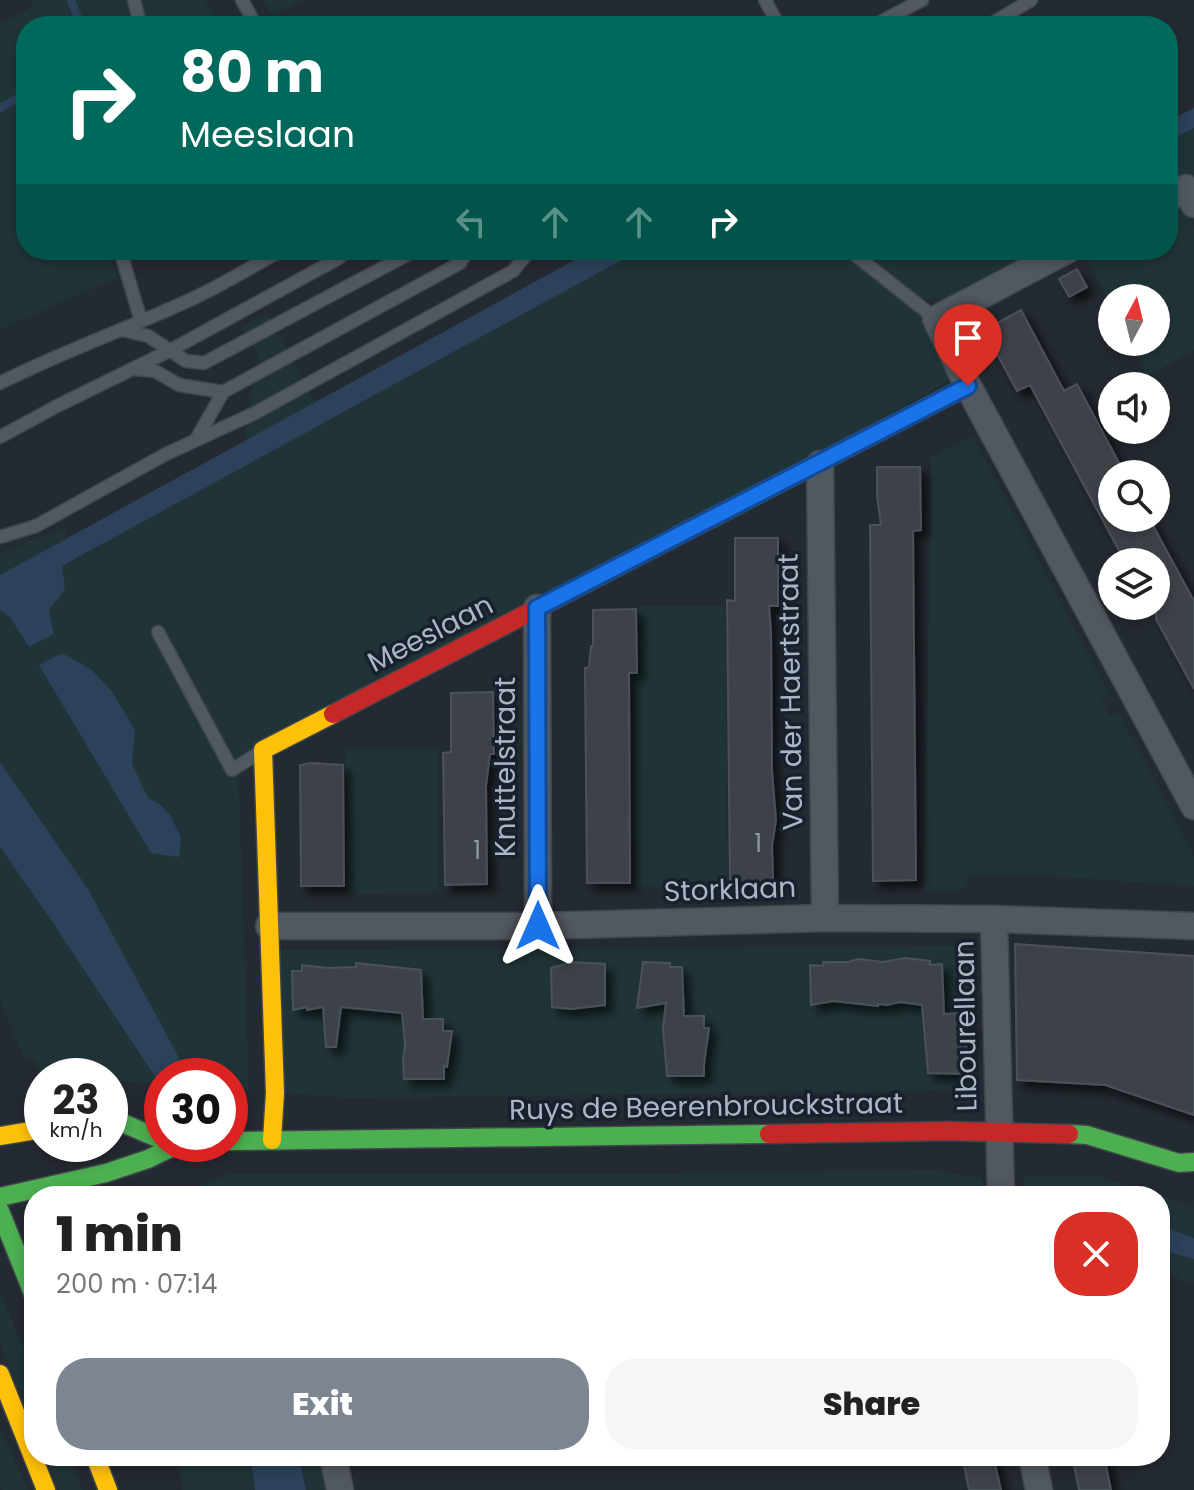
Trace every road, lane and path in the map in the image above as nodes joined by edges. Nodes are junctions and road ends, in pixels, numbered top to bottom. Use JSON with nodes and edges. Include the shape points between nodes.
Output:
{"nodes":[{"id":1,"x":922,"y":0,"type":"edge"},
{"id":2,"x":1031,"y":0,"type":"edge"},
{"id":3,"x":892,"y":16,"type":"edge"},
{"id":4,"x":1005,"y":16,"type":"edge"},
{"id":5,"x":1178,"y":192,"type":"edge"},
{"id":6,"x":1194,"y":204,"type":"edge"},
{"id":7,"x":123,"y":260,"type":"edge"},
{"id":8,"x":264,"y":260,"type":"edge"},
{"id":9,"x":335,"y":260,"type":"edge"},
{"id":10,"x":397,"y":260,"type":"edge"},
{"id":11,"x":462,"y":260,"type":"edge"},
{"id":12,"x":522,"y":260,"type":"edge"},
{"id":13,"x":862,"y":260,"type":"edge"},
{"id":14,"x":1048,"y":260,"type":"edge"},
{"id":15,"x":936,"y":319,"type":"junction"},
{"id":16,"x":141,"y":321,"type":"junction"},
{"id":17,"x":122,"y":330,"type":"junction"},
{"id":18,"x":169,"y":351,"type":"junction"},
{"id":19,"x":131,"y":369,"type":"junction"},
{"id":20,"x":0,"y":383,"type":"edge"},
{"id":21,"x":968,"y":386,"type":"junction"},
{"id":22,"x":223,"y":392,"type":"junction"},
{"id":23,"x":0,"y":437,"type":"edge"},
{"id":24,"x":197,"y":438,"type":"junction"},
{"id":25,"x":820,"y":464,"type":"junction"},
{"id":26,"x":0,"y":537,"type":"edge"},
{"id":27,"x":537,"y":608,"type":"junction"},
{"id":28,"x":158,"y":632,"type":"dead end"},
{"id":29,"x":263,"y":750,"type":"junction"},
{"id":30,"x":1194,"y":806,"type":"edge"},
{"id":31,"x":825,"y":918,"type":"junction"},
{"id":32,"x":994,"y":919,"type":"junction"},
{"id":33,"x":269,"y":926,"type":"junction"},
{"id":34,"x":538,"y":926,"type":"junction"},
{"id":35,"x":1194,"y":926,"type":"edge"},
{"id":36,"x":24,"y":1132,"type":"edge"},
{"id":37,"x":1000,"y":1132,"type":"junction"},
{"id":38,"x":0,"y":1136,"type":"edge"},
{"id":39,"x":272,"y":1140,"type":"junction"},
{"id":40,"x":248,"y":1141,"type":"edge"},
{"id":41,"x":144,"y":1160,"type":"edge"},
{"id":42,"x":1189,"y":1166,"type":"edge"},
{"id":43,"x":49,"y":1186,"type":"edge"},
{"id":44,"x":1001,"y":1186,"type":"edge"},
{"id":45,"x":24,"y":1192,"type":"edge"},
{"id":46,"x":0,"y":1197,"type":"edge"},
{"id":47,"x":0,"y":1211,"type":"edge"},
{"id":48,"x":24,"y":1271,"type":"edge"},
{"id":49,"x":0,"y":1374,"type":"edge"},
{"id":50,"x":24,"y":1435,"type":"edge"},
{"id":51,"x":36,"y":1466,"type":"edge"},
{"id":52,"x":99,"y":1466,"type":"edge"},
{"id":53,"x":335,"y":1466,"type":"edge"},
{"id":54,"x":1034,"y":1466,"type":"edge"},
{"id":55,"x":46,"y":1490,"type":"edge"},
{"id":56,"x":108,"y":1490,"type":"edge"},
{"id":57,"x":340,"y":1490,"type":"edge"},
{"id":58,"x":1039,"y":1490,"type":"edge"}],
"edges":[{"from":1,"to":3,"type":"lane"},
{"from":2,"to":4,"type":"lane"},
{"from":5,"to":6,"type":"street","via":[[1186,188]]},
{"from":7,"to":16,"type":"lane"},
{"from":8,"to":16,"type":"lane"},
{"from":9,"to":18,"type":"lane"},
{"from":10,"to":18,"type":"lane","via":[[204,363]]},
{"from":11,"to":22,"type":"lane"},
{"from":12,"to":24,"type":"lane","via":[[513,271],[255,413]]},
{"from":13,"to":15,"type":"lane"},
{"from":14,"to":15,"type":"street"},
{"from":15,"to":21,"type":"street"},
{"from":16,"to":17,"type":"lane"},
{"from":17,"to":18,"type":"lane","via":[[148,336]]},
{"from":17,"to":20,"type":"lane"},
{"from":18,"to":19,"type":"lane"},
{"from":19,"to":22,"type":"lane"},
{"from":19,"to":23,"type":"lane"},
{"from":21,"to":25,"type":"main road","name":"Meeslaan"},
{"from":21,"to":30,"type":"street"},
{"from":22,"to":24,"type":"lane"},
{"from":24,"to":26,"type":"lane","via":[[36,526]]},
{"from":25,"to":27,"type":"main road","name":"Meeslaan"},
{"from":25,"to":31,"type":"street","name":"Van der Haertstraat"},
{"from":27,"to":29,"type":"main road","name":"Meeslaan"},
{"from":27,"to":34,"type":"street","name":"Knuttelstraat"},
{"from":28,"to":29,"type":"lane","via":[[232,770]]},
{"from":29,"to":33,"type":"main road"},
{"from":31,"to":32,"type":"street","name":"Storklaan"},
{"from":31,"to":34,"type":"street","name":"Storklaan"},
{"from":32,"to":35,"type":"street","name":"Storklaan"},
{"from":32,"to":37,"type":"street","name":"Libourellaan"},
{"from":33,"to":34,"type":"street","name":"Storklaan"},
{"from":33,"to":39,"type":"main road"},
{"from":36,"to":38,"type":"main road"},
{"from":37,"to":39,"type":"main road","name":"Ruys de Beerenbrouckstraat"},
{"from":37,"to":42,"type":"main road","name":"Ruys de Beerenbrouckstraat","via":[[1087,1135]]},
{"from":37,"to":44,"type":"street","name":"Libourellaan"},
{"from":39,"to":40,"type":"main road","name":"Ruys de Beerenbrouckstraat"},
{"from":41,"to":43,"type":"main road"},
{"from":45,"to":46,"type":"main road"},
{"from":47,"to":48,"type":"main road"},
{"from":49,"to":50,"type":"main road"},
{"from":51,"to":55,"type":"main road"},
{"from":52,"to":56,"type":"main road"},
{"from":53,"to":57,"type":"street"},
{"from":54,"to":58,"type":"street"}]}
